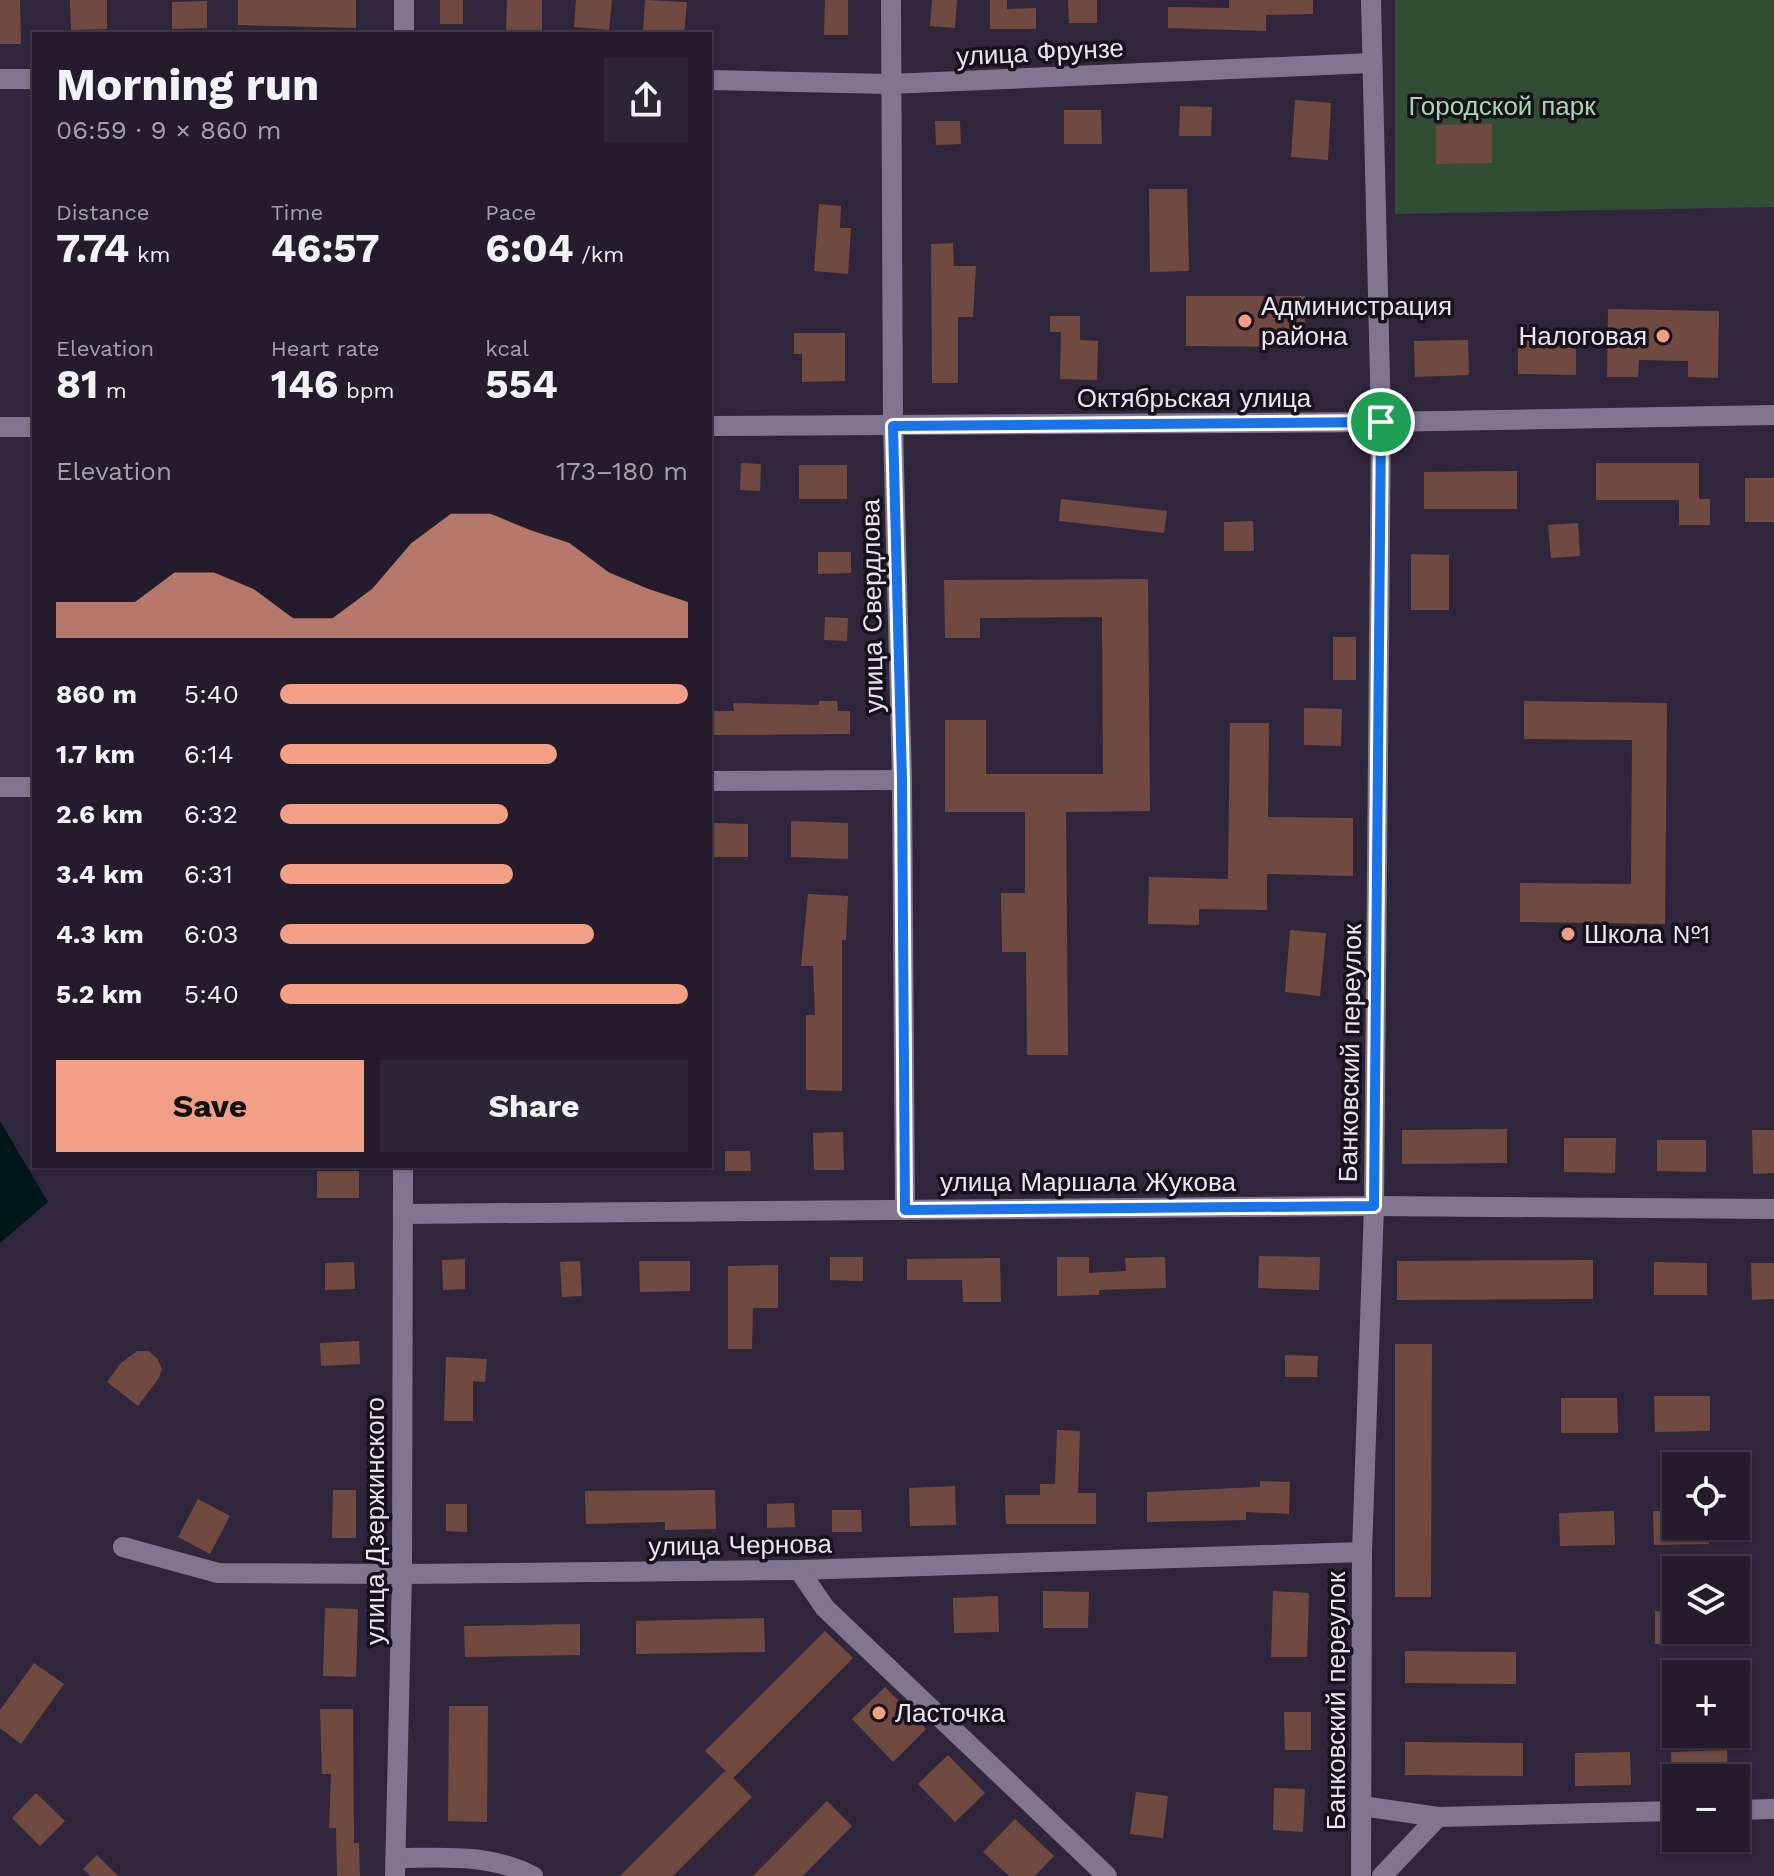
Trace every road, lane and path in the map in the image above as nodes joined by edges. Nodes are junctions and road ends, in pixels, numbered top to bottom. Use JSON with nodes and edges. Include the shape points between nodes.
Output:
{"nodes":[{"id":1,"x":404,"y":0,"type":"edge"},
{"id":2,"x":891,"y":0,"type":"edge"},
{"id":3,"x":1371,"y":0,"type":"edge"},
{"id":4,"x":404,"y":32,"type":"edge"},
{"id":5,"x":1371,"y":63,"type":"junction"},
{"id":6,"x":0,"y":79,"type":"edge"},
{"id":7,"x":32,"y":79,"type":"edge"},
{"id":8,"x":712,"y":80,"type":"edge"},
{"id":9,"x":890,"y":84,"type":"junction"},
{"id":10,"x":1774,"y":415,"type":"edge"},
{"id":11,"x":1381,"y":422,"type":"junction"},
{"id":12,"x":712,"y":426,"type":"edge"},
{"id":13,"x":893,"y":426,"type":"junction"},
{"id":14,"x":0,"y":427,"type":"edge"},
{"id":15,"x":32,"y":427,"type":"edge"},
{"id":16,"x":902,"y":780,"type":"junction"},
{"id":17,"x":712,"y":781,"type":"edge"},
{"id":18,"x":0,"y":787,"type":"edge"},
{"id":19,"x":32,"y":787,"type":"edge"},
{"id":20,"x":403,"y":1168,"type":"edge"},
{"id":21,"x":1374,"y":1206,"type":"junction"},
{"id":22,"x":1774,"y":1209,"type":"edge"},
{"id":23,"x":905,"y":1210,"type":"junction"},
{"id":24,"x":403,"y":1214,"type":"junction"},
{"id":25,"x":123,"y":1547,"type":"dead end"},
{"id":26,"x":1362,"y":1552,"type":"junction"},
{"id":27,"x":799,"y":1570,"type":"junction"},
{"id":28,"x":402,"y":1574,"type":"junction"},
{"id":29,"x":1362,"y":1806,"type":"junction"},
{"id":30,"x":1774,"y":1809,"type":"edge"},
{"id":31,"x":1750,"y":1810,"type":"edge"},
{"id":32,"x":1662,"y":1811,"type":"edge"},
{"id":33,"x":1438,"y":1817,"type":"junction"},
{"id":34,"x":395,"y":1867,"type":"edge"},
{"id":35,"x":533,"y":1876,"type":"edge"},
{"id":36,"x":1107,"y":1876,"type":"edge"},
{"id":37,"x":1361,"y":1876,"type":"edge"},
{"id":38,"x":1382,"y":1876,"type":"edge"}],
"edges":[{"from":1,"to":4,"type":"street"},
{"from":2,"to":9,"type":"street","name":"улица Свердлова"},
{"from":3,"to":5,"type":"street","name":"Банковский переулок"},
{"from":5,"to":9,"type":"street","name":"улица Фрунзе"},
{"from":5,"to":11,"type":"street","name":"Банковский переулок"},
{"from":6,"to":7,"type":"street"},
{"from":8,"to":9,"type":"street","name":"улица Фрунзе"},
{"from":9,"to":13,"type":"street","name":"улица Свердлова"},
{"from":10,"to":11,"type":"street","name":"Октябрьская улица"},
{"from":11,"to":13,"type":"street","name":"Октябрьская улица"},
{"from":11,"to":21,"type":"street","name":"Банковский переулок"},
{"from":12,"to":13,"type":"street","name":"Октябрьская улица"},
{"from":13,"to":16,"type":"street","name":"улица Свердлова"},
{"from":14,"to":15,"type":"street"},
{"from":16,"to":17,"type":"street"},
{"from":16,"to":23,"type":"street","name":"улица Свердлова"},
{"from":18,"to":19,"type":"street"},
{"from":20,"to":24,"type":"street","name":"улица Дзержинского"},
{"from":21,"to":22,"type":"street","name":"улица Маршала Жукова"},
{"from":21,"to":23,"type":"street","name":"улица Маршала Жукова"},
{"from":21,"to":26,"type":"street","name":"Банковский переулок"},
{"from":23,"to":24,"type":"street","name":"улица Маршала Жукова"},
{"from":24,"to":28,"type":"street","name":"улица Дзержинского"},
{"from":25,"to":28,"type":"street","name":"улица Чернова","via":[[218,1573]]},
{"from":26,"to":27,"type":"street","name":"улица Чернова"},
{"from":26,"to":29,"type":"street","name":"Банковский переулок"},
{"from":27,"to":28,"type":"street","name":"улица Чернова"},
{"from":27,"to":36,"type":"street","via":[[825,1608]]},
{"from":28,"to":34,"type":"street","name":"улица Дзержинского"},
{"from":29,"to":33,"type":"street"},
{"from":29,"to":37,"type":"street","name":"Банковский переулок"},
{"from":30,"to":31,"type":"street"},
{"from":32,"to":33,"type":"street"},
{"from":33,"to":38,"type":"street"},
{"from":34,"to":35,"type":"street","via":[[477,1857]]}]}
